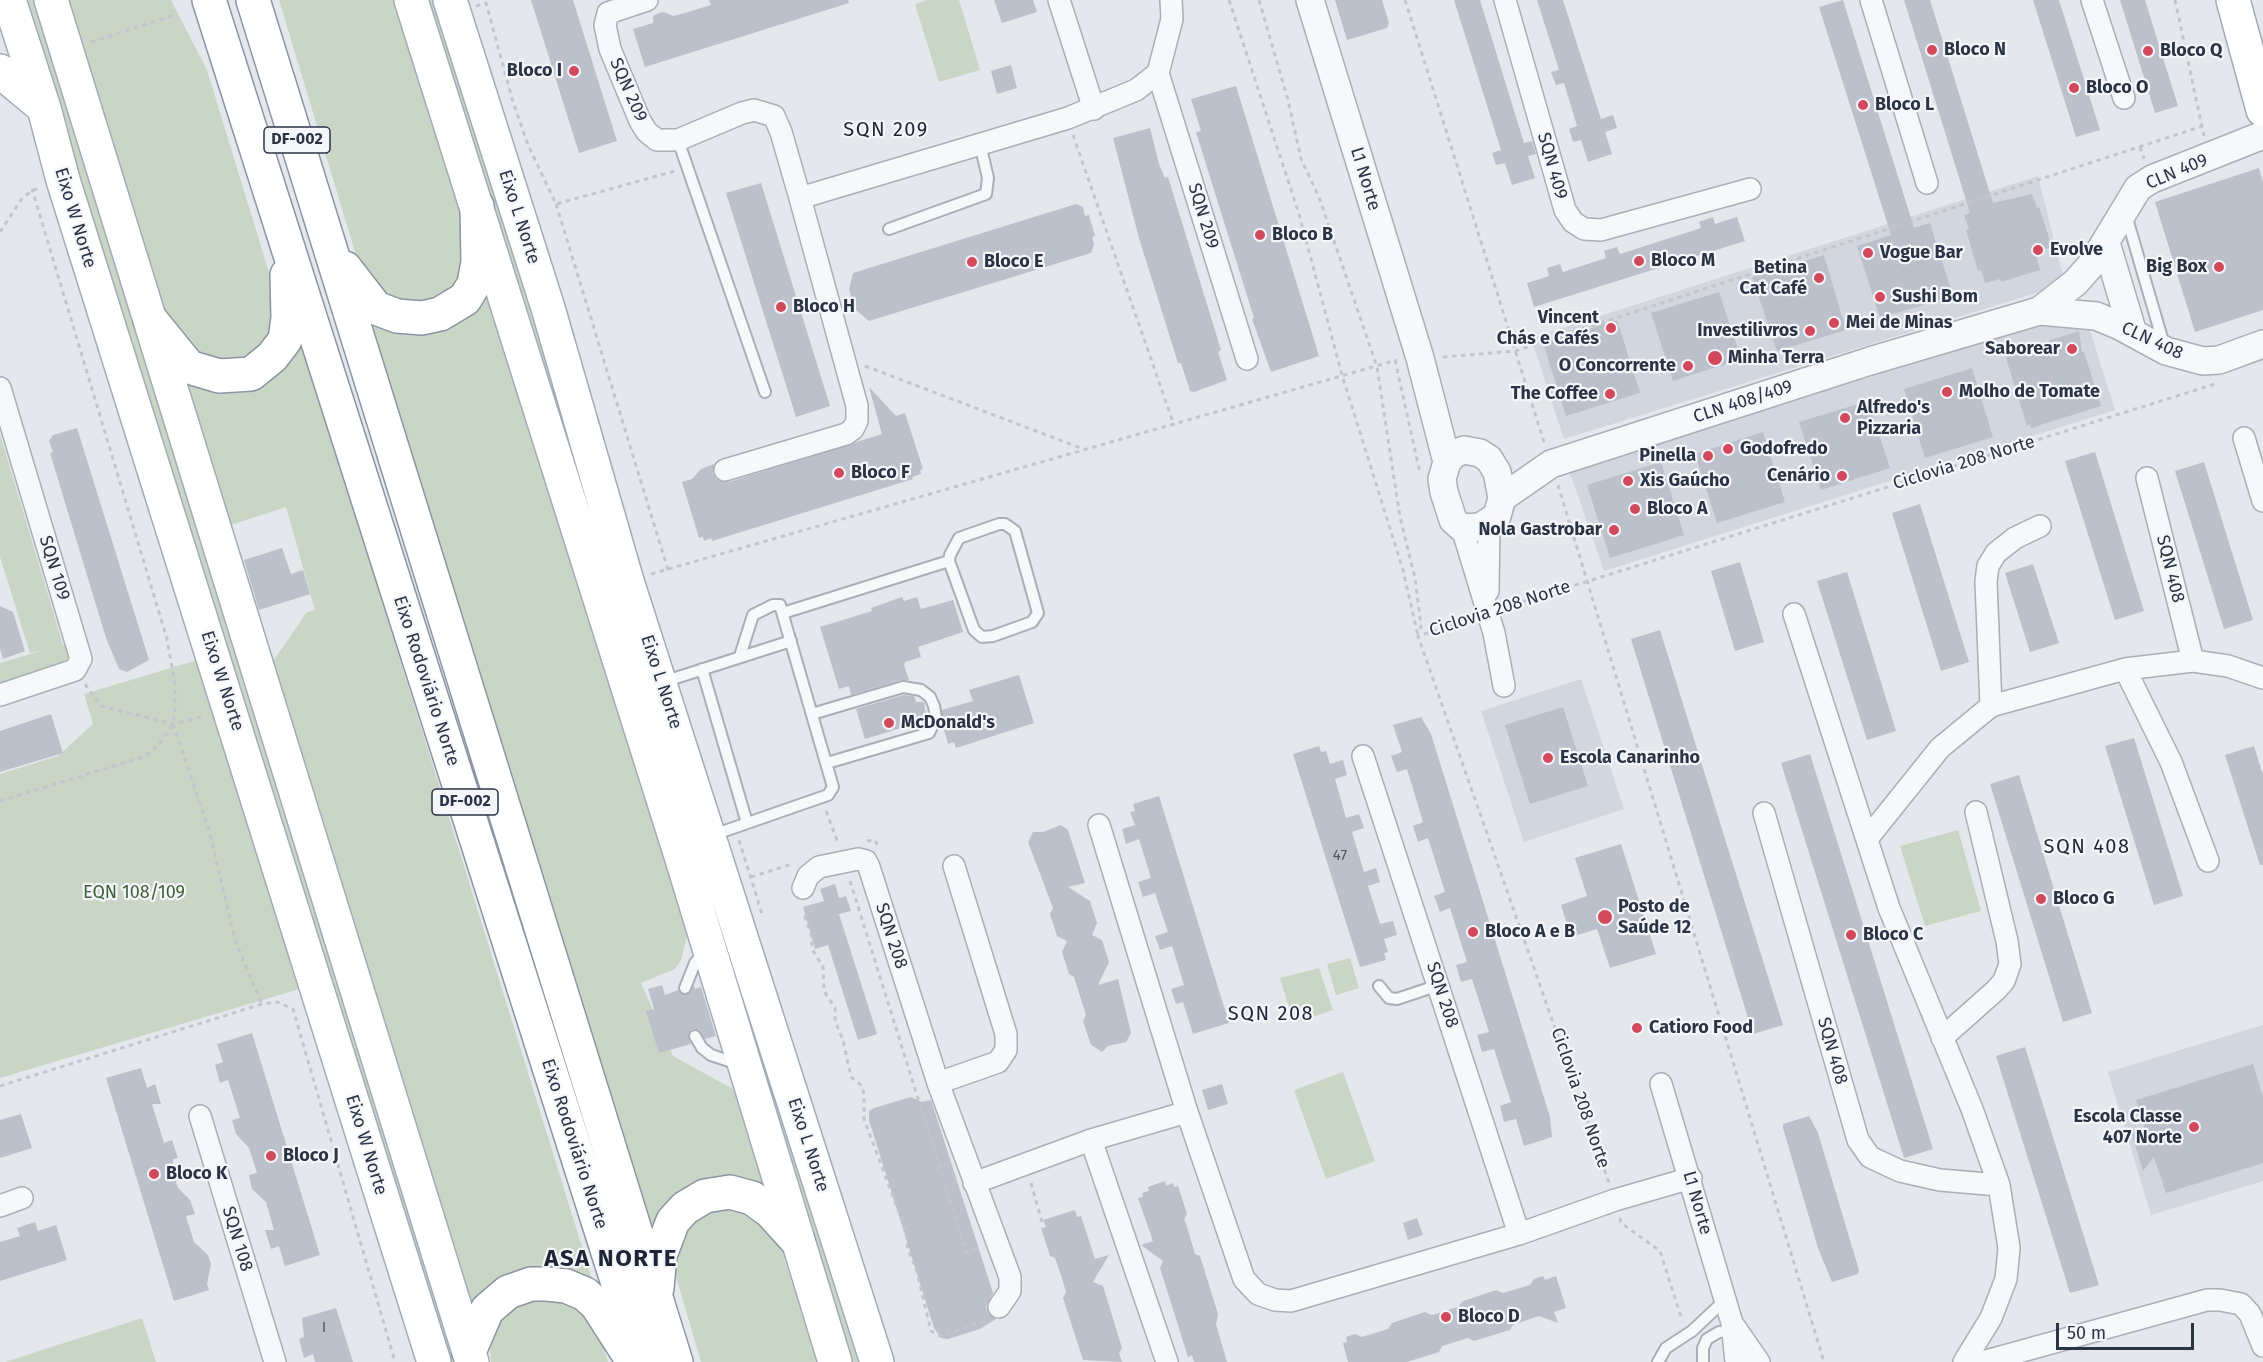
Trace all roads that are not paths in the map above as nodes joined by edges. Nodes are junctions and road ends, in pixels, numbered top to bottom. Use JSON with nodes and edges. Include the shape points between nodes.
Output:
{"nodes":[{"id":1,"x":9,"y":0,"type":"edge"},
{"id":2,"x":51,"y":0,"type":"edge"},
{"id":3,"x":209,"y":0,"type":"edge"},
{"id":4,"x":253,"y":0,"type":"edge"},
{"id":5,"x":267,"y":0,"type":"edge"},
{"id":6,"x":411,"y":0,"type":"edge"},
{"id":7,"x":647,"y":0,"type":"edge"},
{"id":8,"x":1059,"y":0,"type":"edge"},
{"id":9,"x":1171,"y":0,"type":"edge"},
{"id":10,"x":1310,"y":0,"type":"edge"},
{"id":11,"x":1505,"y":0,"type":"edge"},
{"id":12,"x":1871,"y":0,"type":"edge"},
{"id":13,"x":2092,"y":0,"type":"edge"},
{"id":14,"x":606,"y":6,"type":"edge"},
{"id":15,"x":179,"y":7,"type":"edge"},
{"id":16,"x":452,"y":7,"type":"edge"},
{"id":17,"x":2245,"y":9,"type":"edge"},
{"id":18,"x":263,"y":32,"type":"junction"},
{"id":19,"x":0,"y":70,"type":"edge"},
{"id":20,"x":1158,"y":73,"type":"junction"},
{"id":21,"x":238,"y":93,"type":"junction"},
{"id":22,"x":2124,"y":98,"type":"dead end"},
{"id":23,"x":44,"y":108,"type":"junction"},
{"id":24,"x":1094,"y":109,"type":"junction"},
{"id":25,"x":2263,"y":110,"type":"edge"},
{"id":26,"x":2263,"y":135,"type":"edge"},
{"id":27,"x":678,"y":140,"type":"junction"},
{"id":28,"x":980,"y":144,"type":"junction"},
{"id":29,"x":1927,"y":183,"type":"dead end"},
{"id":30,"x":1750,"y":189,"type":"dead end"},
{"id":31,"x":800,"y":198,"type":"junction"},
{"id":32,"x":477,"y":206,"type":"junction"},
{"id":33,"x":2125,"y":211,"type":"junction"},
{"id":34,"x":889,"y":229,"type":"dead end"},
{"id":35,"x":287,"y":243,"type":"junction"},
{"id":36,"x":2106,"y":243,"type":"junction"},
{"id":37,"x":330,"y":248,"type":"junction"},
{"id":38,"x":2039,"y":311,"type":"junction"},
{"id":39,"x":150,"y":319,"type":"junction"},
{"id":40,"x":2133,"y":333,"type":"junction"},
{"id":41,"x":2263,"y":344,"type":"edge"},
{"id":42,"x":2166,"y":351,"type":"junction"},
{"id":43,"x":1247,"y":359,"type":"dead end"},
{"id":44,"x":0,"y":388,"type":"edge"},
{"id":45,"x":765,"y":392,"type":"dead end"},
{"id":46,"x":2244,"y":438,"type":"dead end"},
{"id":47,"x":1456,"y":456,"type":"junction"},
{"id":48,"x":1494,"y":465,"type":"junction"},
{"id":49,"x":1551,"y":465,"type":"junction"},
{"id":50,"x":725,"y":470,"type":"dead end"},
{"id":51,"x":2147,"y":478,"type":"dead end"},
{"id":52,"x":1503,"y":498,"type":"junction"},
{"id":53,"x":2263,"y":501,"type":"edge"},
{"id":54,"x":1489,"y":523,"type":"junction"},
{"id":55,"x":2040,"y":526,"type":"dead end"},
{"id":56,"x":1462,"y":528,"type":"junction"},
{"id":57,"x":949,"y":561,"type":"junction"},
{"id":58,"x":783,"y":613,"type":"junction"},
{"id":59,"x":1488,"y":613,"type":"junction"},
{"id":60,"x":1794,"y":614,"type":"dead end"},
{"id":61,"x":791,"y":641,"type":"junction"},
{"id":62,"x":740,"y":656,"type":"junction"},
{"id":63,"x":2193,"y":661,"type":"junction"},
{"id":64,"x":702,"y":669,"type":"junction"},
{"id":65,"x":2126,"y":669,"type":"junction"},
{"id":66,"x":2263,"y":678,"type":"edge"},
{"id":67,"x":662,"y":682,"type":"junction"},
{"id":68,"x":1504,"y":686,"type":"dead end"},
{"id":69,"x":0,"y":695,"type":"edge"},
{"id":70,"x":1991,"y":706,"type":"junction"},
{"id":71,"x":812,"y":714,"type":"junction"},
{"id":72,"x":1363,"y":756,"type":"dead end"},
{"id":73,"x":827,"y":763,"type":"junction"},
{"id":74,"x":1976,"y":812,"type":"dead end"},
{"id":75,"x":1764,"y":813,"type":"dead end"},
{"id":76,"x":747,"y":824,"type":"junction"},
{"id":77,"x":1099,"y":825,"type":"dead end"},
{"id":78,"x":711,"y":836,"type":"junction"},
{"id":79,"x":1867,"y":839,"type":"junction"},
{"id":80,"x":2208,"y":861,"type":"dead end"},
{"id":81,"x":954,"y":866,"type":"dead end"},
{"id":82,"x":803,"y":888,"type":"dead end"},
{"id":83,"x":708,"y":946,"type":"junction"},
{"id":84,"x":1439,"y":985,"type":"junction"},
{"id":85,"x":1379,"y":986,"type":"dead end"},
{"id":86,"x":685,"y":988,"type":"dead end"},
{"id":87,"x":695,"y":1036,"type":"dead end"},
{"id":88,"x":1942,"y":1038,"type":"junction"},
{"id":89,"x":745,"y":1067,"type":"junction"},
{"id":90,"x":938,"y":1083,"type":"junction"},
{"id":91,"x":1661,"y":1084,"type":"dead end"},
{"id":92,"x":1187,"y":1112,"type":"junction"},
{"id":93,"x":200,"y":1116,"type":"dead end"},
{"id":94,"x":1091,"y":1140,"type":"junction"},
{"id":95,"x":1691,"y":1178,"type":"junction"},
{"id":96,"x":974,"y":1183,"type":"junction"},
{"id":97,"x":1999,"y":1185,"type":"junction"},
{"id":98,"x":22,"y":1198,"type":"dead end"},
{"id":99,"x":0,"y":1206,"type":"edge"},
{"id":100,"x":1519,"y":1234,"type":"junction"},
{"id":101,"x":798,"y":1242,"type":"junction"},
{"id":102,"x":656,"y":1295,"type":"junction"},
{"id":103,"x":1725,"y":1300,"type":"junction"},
{"id":104,"x":999,"y":1307,"type":"road end"},
{"id":105,"x":1732,"y":1327,"type":"junction"},
{"id":106,"x":2263,"y":1346,"type":"edge"},
{"id":107,"x":470,"y":1357,"type":"edge"},
{"id":108,"x":1990,"y":1361,"type":"edge"},
{"id":109,"x":275,"y":1362,"type":"edge"},
{"id":110,"x":434,"y":1362,"type":"edge"},
{"id":111,"x":634,"y":1362,"type":"edge"},
{"id":112,"x":643,"y":1362,"type":"edge"},
{"id":113,"x":676,"y":1362,"type":"edge"},
{"id":114,"x":835,"y":1362,"type":"edge"},
{"id":115,"x":877,"y":1362,"type":"edge"},
{"id":116,"x":1167,"y":1362,"type":"edge"},
{"id":117,"x":1658,"y":1362,"type":"edge"},
{"id":118,"x":1703,"y":1362,"type":"edge"},
{"id":119,"x":1736,"y":1362,"type":"edge"},
{"id":120,"x":1760,"y":1362,"type":"edge"},
{"id":121,"x":1964,"y":1362,"type":"edge"}],
"edges":[{"from":1,"to":23,"type":"main road","name":"Eixo W Norte"},
{"from":2,"to":39,"type":"main road","name":"Eixo W Norte"},
{"from":3,"to":21,"type":"main road","name":"Eixo Rodoviário Norte","number":"DF-002"},
{"from":4,"to":18,"type":"main road","name":"Eixo Rodoviário Norte","number":"DF-002"},
{"from":5,"to":18,"type":"main road"},
{"from":6,"to":32,"type":"main road","name":"Eixo L Norte"},
{"from":7,"to":14,"type":"street","name":"SQN 209"},
{"from":8,"to":24,"type":"street"},
{"from":9,"to":20,"type":"street","via":[[1172,19]]},
{"from":10,"to":47,"type":"street","name":"L1 Norte","via":[[1420,358]]},
{"from":11,"to":30,"type":"street","name":"SQN 409","via":[[1565,210],[1573,222],[1584,229],[1601,230]]},
{"from":12,"to":29,"type":"street"},
{"from":13,"to":22,"type":"street"},
{"from":14,"to":27,"type":"street","name":"SQN 209","via":[[606,37],[640,121],[657,140]]},
{"from":15,"to":21,"type":"main road"},
{"from":16,"to":67,"type":"main road","name":"Eixo L Norte","via":[[548,308],[627,581]]},
{"from":17,"to":25,"type":"main road"},
{"from":18,"to":37,"type":"main road","name":"Eixo Rodoviário Norte","number":"DF-002"},
{"from":19,"to":23,"type":"main road"},
{"from":20,"to":24,"type":"street","via":[[1136,90]]},
{"from":20,"to":43,"type":"street","name":"SQN 209"},
{"from":21,"to":35,"type":"main road","name":"Eixo Rodoviário Norte","number":"DF-002"},
{"from":23,"to":110,"type":"main road","name":"Eixo W Norte","via":[[48,185],[230,707]]},
{"from":24,"to":28,"type":"street"},
{"from":26,"to":33,"type":"street","name":"CLN 409","via":[[2152,179],[2138,188]]},
{"from":27,"to":31,"type":"street","via":[[742,113],[766,112],[777,122]]},
{"from":27,"to":45,"type":"lane"},
{"from":28,"to":31,"type":"street"},
{"from":28,"to":34,"type":"lane","via":[[988,178],[986,194]]},
{"from":31,"to":50,"type":"street","via":[[857,406],[857,421],[853,429],[833,439]]},
{"from":32,"to":37,"type":"main road","via":[[478,262],[474,284],[465,300],[440,314],[422,318],[397,316],[376,308]]},
{"from":32,"to":83,"type":"main road","name":"Eixo L Norte"},
{"from":33,"to":36,"type":"street","name":"CLN 409"},
{"from":33,"to":42,"type":"lane"},
{"from":35,"to":39,"type":"main road","via":[[285,340],[251,374],[219,376],[189,367]]},
{"from":35,"to":112,"type":"main road","name":"Eixo Rodoviário Norte","number":"DF-002"},
{"from":36,"to":38,"type":"street","name":"CLN 409","via":[[2075,283]]},
{"from":36,"to":40,"type":"street"},
{"from":37,"to":102,"type":"main road","name":"Eixo Rodoviário Norte","number":"DF-002"},
{"from":38,"to":40,"type":"street","name":"CLN 408","via":[[2096,316]]},
{"from":38,"to":49,"type":"street","name":"CLN 408/409","via":[[1870,361]]},
{"from":39,"to":107,"type":"main road","name":"Eixo W Norte"},
{"from":40,"to":42,"type":"street","name":"CLN 408"},
{"from":41,"to":42,"type":"street","name":"CLN 408","via":[[2219,360],[2203,361]]},
{"from":44,"to":69,"type":"street","name":"SQN 109","via":[[81,659],[75,670]]},
{"from":46,"to":53,"type":"street"},
{"from":47,"to":48,"type":"street","via":[[1480,453]]},
{"from":47,"to":56,"type":"street","via":[[1442,479],[1453,520]]},
{"from":48,"to":49,"type":"street","name":"CLN 408/409"},
{"from":48,"to":52,"type":"street"},
{"from":49,"to":52,"type":"street","name":"CLN 408/409"},
{"from":51,"to":63,"type":"street","name":"SQN 408"},
{"from":52,"to":54,"type":"street","via":[[1497,516]]},
{"from":54,"to":56,"type":"street"},
{"from":54,"to":59,"type":"street"},
{"from":55,"to":70,"type":"street","via":[[1996,553],[1986,574]]},
{"from":56,"to":59,"type":"street"},
{"from":57,"to":57,"type":"lane","via":[[979,636],[993,636],[1036,618],[1038,606],[1015,531],[1010,526],[999,524],[959,538]]},
{"from":57,"to":58,"type":"lane"},
{"from":58,"to":61,"type":"lane"},
{"from":58,"to":62,"type":"lane","via":[[780,605],[773,604],[753,615]]},
{"from":59,"to":68,"type":"street"},
{"from":60,"to":79,"type":"street"},
{"from":61,"to":62,"type":"lane"},
{"from":61,"to":71,"type":"lane"},
{"from":62,"to":64,"type":"lane"},
{"from":63,"to":65,"type":"street"},
{"from":63,"to":66,"type":"street","via":[[2228,666]]},
{"from":64,"to":67,"type":"lane"},
{"from":64,"to":76,"type":"lane"},
{"from":65,"to":70,"type":"street"},
{"from":65,"to":80,"type":"street","via":[[2171,762]]},
{"from":67,"to":78,"type":"main road","name":"Eixo L Norte"},
{"from":70,"to":79,"type":"street","via":[[1940,748]]},
{"from":71,"to":73,"type":"lane"},
{"from":71,"to":73,"type":"lane","via":[[903,687],[921,690],[934,706],[936,718],[929,733]]},
{"from":72,"to":84,"type":"street","name":"SQN 208"},
{"from":73,"to":76,"type":"lane","via":[[833,783],[828,795]]},
{"from":74,"to":88,"type":"street","via":[[2010,964],[1996,990]]},
{"from":75,"to":97,"type":"street","name":"SQN 408","via":[[1858,1140],[1870,1157],[1900,1170],[1940,1180]]},
{"from":76,"to":78,"type":"lane"},
{"from":77,"to":92,"type":"street"},
{"from":78,"to":115,"type":"main road","name":"Eixo L Norte"},
{"from":79,"to":88,"type":"street","via":[[1889,908]]},
{"from":81,"to":90,"type":"street","via":[[1006,1034],[1006,1050],[998,1062]]},
{"from":82,"to":90,"type":"street","name":"SQN 208","via":[[808,876],[819,867],[866,861]]},
{"from":83,"to":86,"type":"lane","via":[[695,963]]},
{"from":83,"to":89,"type":"main road","name":"Eixo L Norte"},
{"from":84,"to":85,"type":"lane","via":[[1397,999],[1389,999]]},
{"from":84,"to":100,"type":"street","name":"SQN 208"},
{"from":87,"to":89,"type":"lane","via":[[711,1055]]},
{"from":88,"to":97,"type":"street"},
{"from":89,"to":101,"type":"main road","name":"Eixo L Norte"},
{"from":90,"to":96,"type":"street","name":"SQN 208"},
{"from":91,"to":95,"type":"street","name":"L1 Norte"},
{"from":92,"to":94,"type":"street"},
{"from":92,"to":100,"type":"street","via":[[1244,1279],[1265,1297],[1291,1300]]},
{"from":93,"to":109,"type":"street","name":"SQN 108"},
{"from":94,"to":96,"type":"street"},
{"from":94,"to":116,"type":"street"},
{"from":95,"to":100,"type":"street"},
{"from":95,"to":103,"type":"street","name":"L1 Norte"},
{"from":96,"to":104,"type":"street","name":"SQN 208","via":[[1011,1282],[1007,1298]]},
{"from":97,"to":121,"type":"street","via":[[2009,1248],[2006,1280],[1991,1318]]},
{"from":98,"to":99,"type":"street"},
{"from":101,"to":102,"type":"main road","via":[[770,1211],[752,1198],[730,1192],[705,1196],[679,1213],[665,1235]]},
{"from":101,"to":114,"type":"main road","name":"Eixo L Norte"},
{"from":102,"to":113,"type":"main road","name":"Eixo Rodoviário Norte","number":"DF-002"},
{"from":103,"to":105,"type":"street","name":"L1 Norte"},
{"from":103,"to":117,"type":"lane","via":[[1687,1335],[1665,1348]]},
{"from":105,"to":118,"type":"lane","via":[[1707,1339]]},
{"from":105,"to":119,"type":"street","name":"L1 Norte"},
{"from":105,"to":120,"type":"street","name":"L1 Norte"},
{"from":106,"to":108,"type":"street","via":[[2250,1314],[2241,1304],[2207,1300]]},
{"from":107,"to":111,"type":"main road","via":[[487,1310],[508,1292],[531,1284],[547,1284],[585,1294],[597,1305]]}]}
